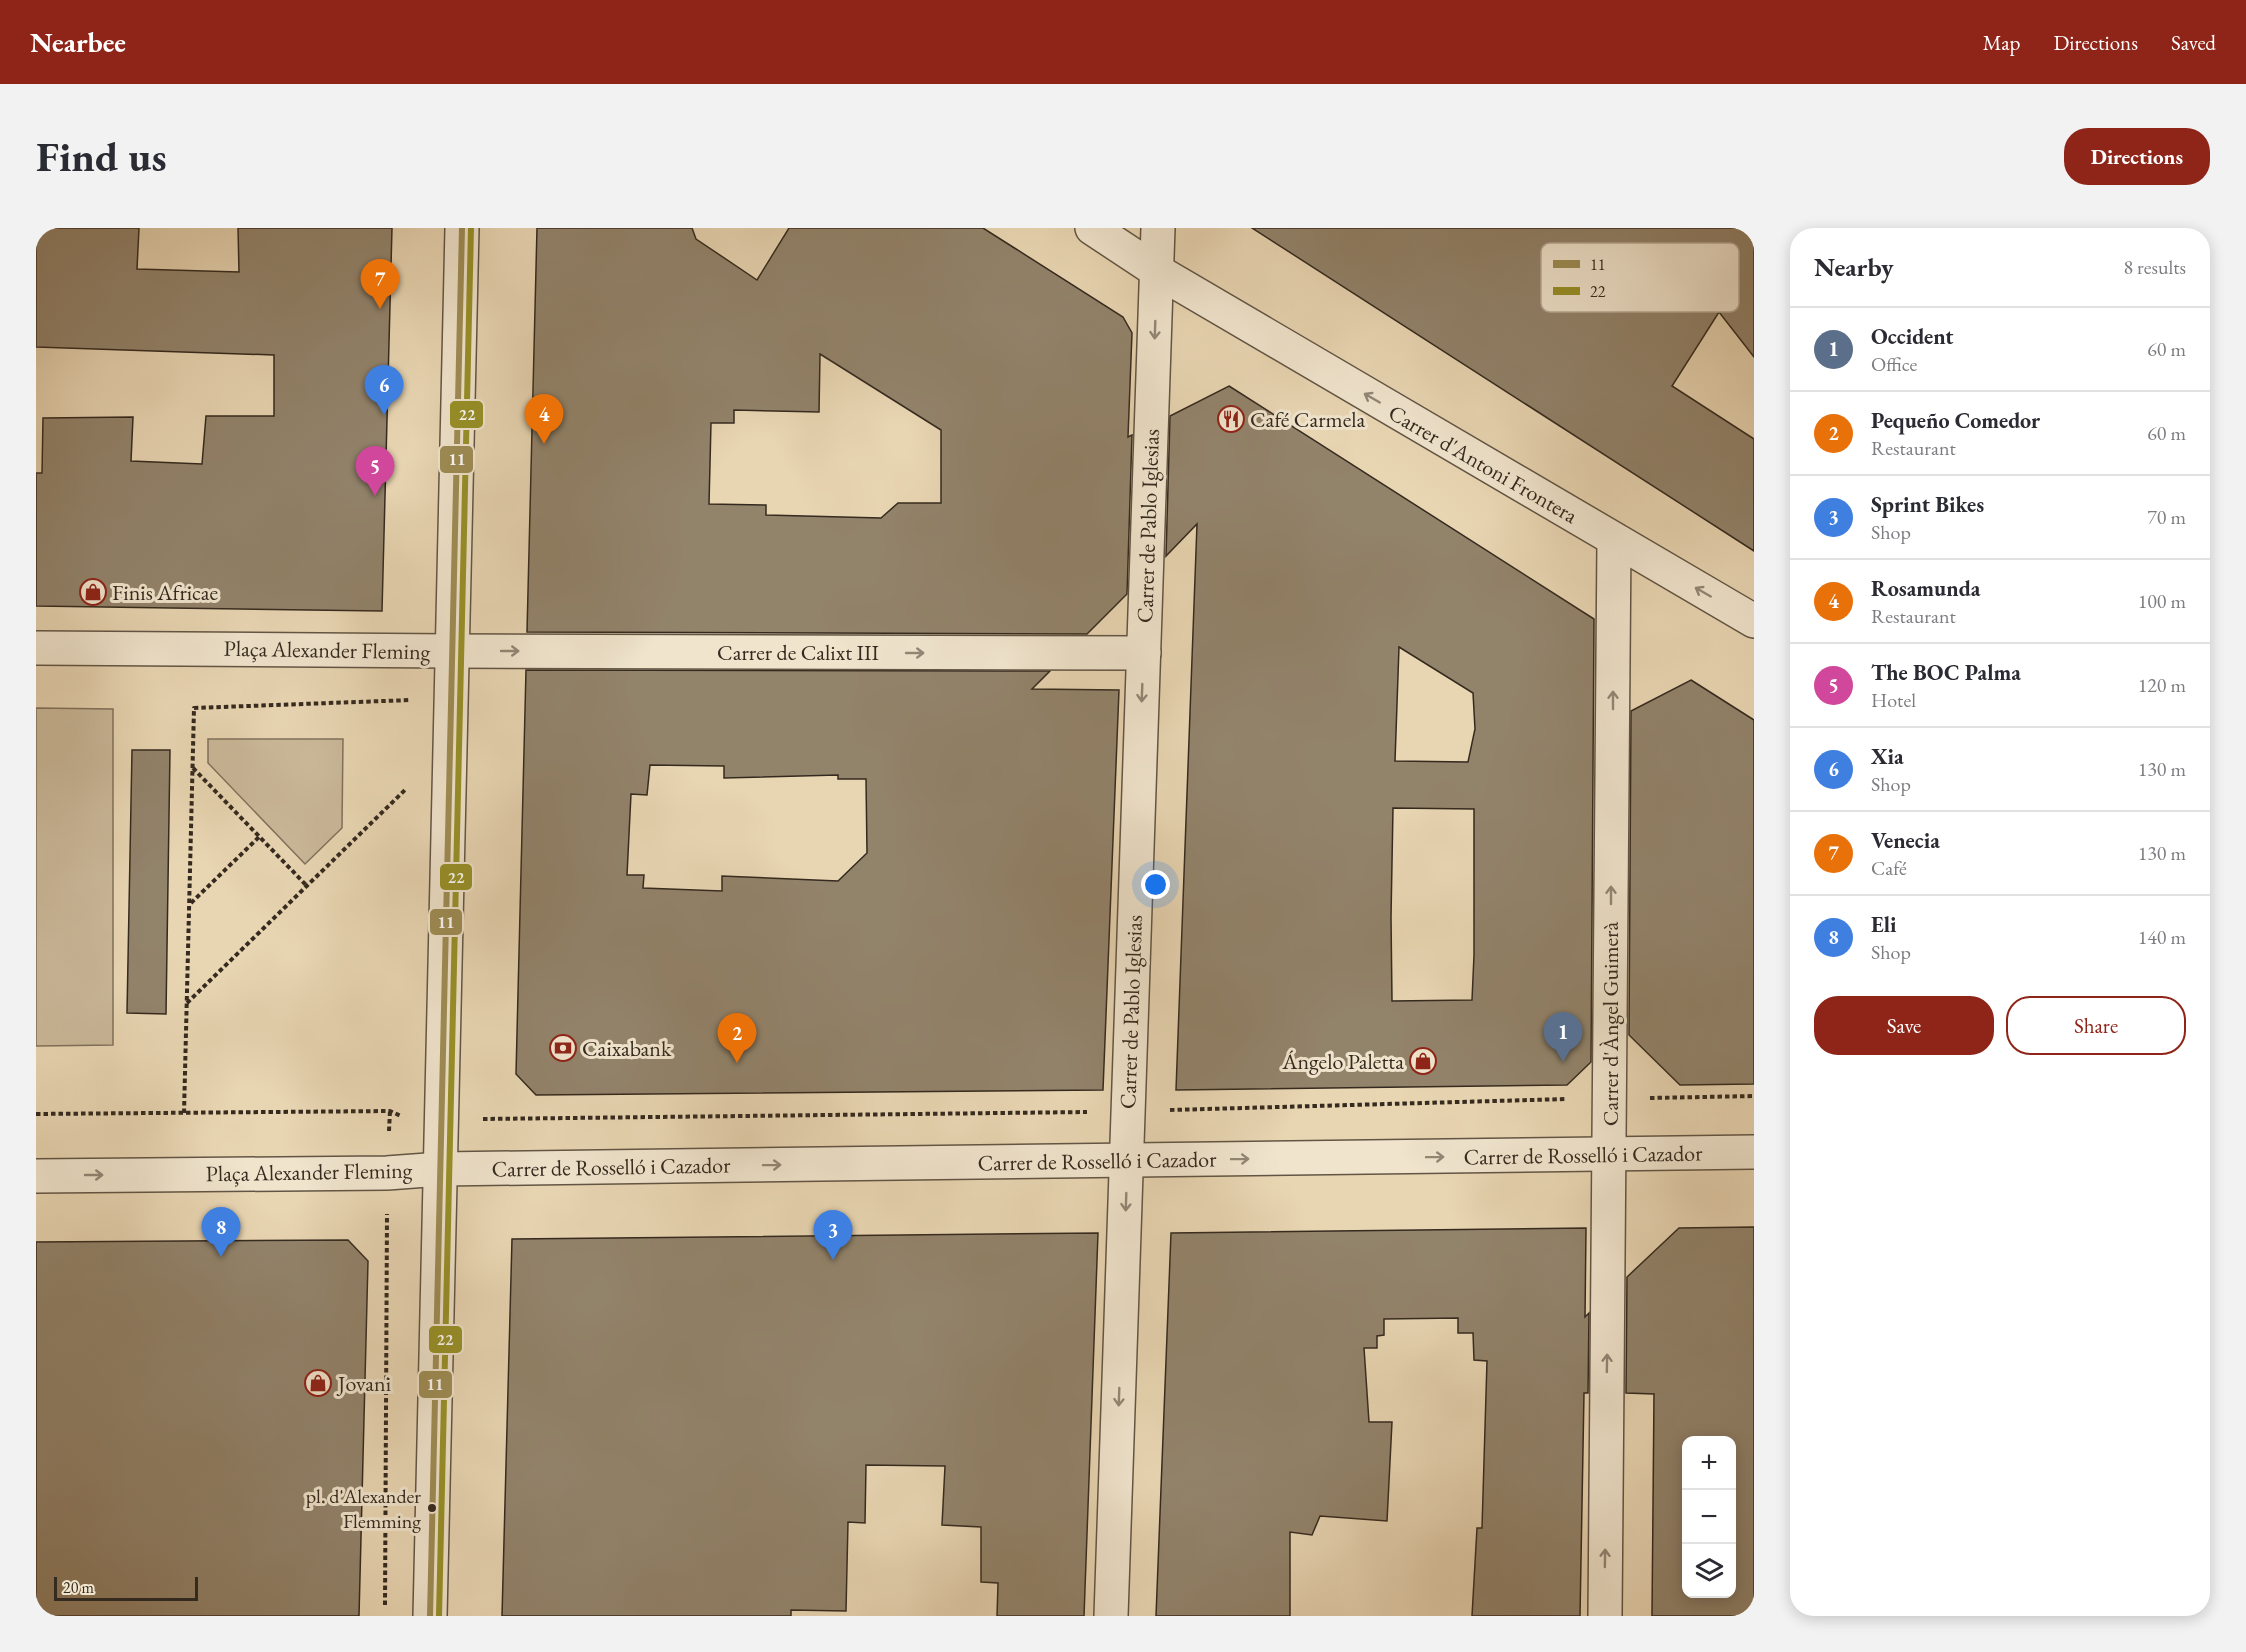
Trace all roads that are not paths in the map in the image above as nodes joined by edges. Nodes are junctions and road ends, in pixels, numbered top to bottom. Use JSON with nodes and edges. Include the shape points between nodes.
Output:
{"nodes":[{"id":1,"x":462,"y":228,"type":"edge"},
{"id":2,"x":1092,"y":228,"type":"edge"},
{"id":3,"x":1158,"y":228,"type":"edge"},
{"id":4,"x":1157,"y":271,"type":"junction"},
{"id":5,"x":1614,"y":541,"type":"junction"},
{"id":6,"x":1754,"y":621,"type":"edge"},
{"id":7,"x":36,"y":648,"type":"edge"},
{"id":8,"x":452,"y":651,"type":"junction"},
{"id":9,"x":1144,"y":653,"type":"junction"},
{"id":10,"x":1754,"y":1152,"type":"edge"},
{"id":11,"x":1609,"y":1154,"type":"junction"},
{"id":12,"x":1127,"y":1161,"type":"junction"},
{"id":13,"x":441,"y":1169,"type":"junction"},
{"id":14,"x":36,"y":1176,"type":"edge"},
{"id":15,"x":430,"y":1616,"type":"edge"},
{"id":16,"x":1111,"y":1616,"type":"edge"},
{"id":17,"x":1605,"y":1616,"type":"edge"}],
"edges":[{"from":1,"to":8,"type":"street"},
{"from":2,"to":4,"type":"street","name":"Carrer d'Antoni Frontera"},
{"from":3,"to":4,"type":"street","name":"Carrer de Pablo Iglesias"},
{"from":5,"to":4,"type":"street","name":"Carrer d'Antoni Frontera","one_way":true},
{"from":4,"to":9,"type":"street","name":"Carrer de Pablo Iglesias","one_way":true},
{"from":6,"to":5,"type":"street","name":"Carrer d'Antoni Frontera","one_way":true},
{"from":11,"to":5,"type":"street","name":"Carrer d'Àngel Guimerà","one_way":true},
{"from":7,"to":8,"type":"street","name":"Plaça Alexander Fleming"},
{"from":8,"to":9,"type":"street","name":"Carrer de Calixt III","one_way":true},
{"from":8,"to":13,"type":"street","name":"Plaça Alexander Fleming"},
{"from":9,"to":12,"type":"street","name":"Carrer de Pablo Iglesias","one_way":true},
{"from":10,"to":11,"type":"street","name":"Carrer de Rosselló i Cazador"},
{"from":12,"to":11,"type":"street","name":"Carrer de Rosselló i Cazador","one_way":true},
{"from":17,"to":11,"type":"street","name":"Carrer d'Àngel Guimerà","one_way":true},
{"from":13,"to":12,"type":"street","name":"Carrer de Rosselló i Cazador","one_way":true},
{"from":12,"to":16,"type":"street","name":"Carrer de Pablo Iglesias","one_way":true},
{"from":14,"to":13,"type":"street","name":"Plaça Alexander Fleming","one_way":true,"via":[[387,1173]]},
{"from":13,"to":15,"type":"street"}]}
